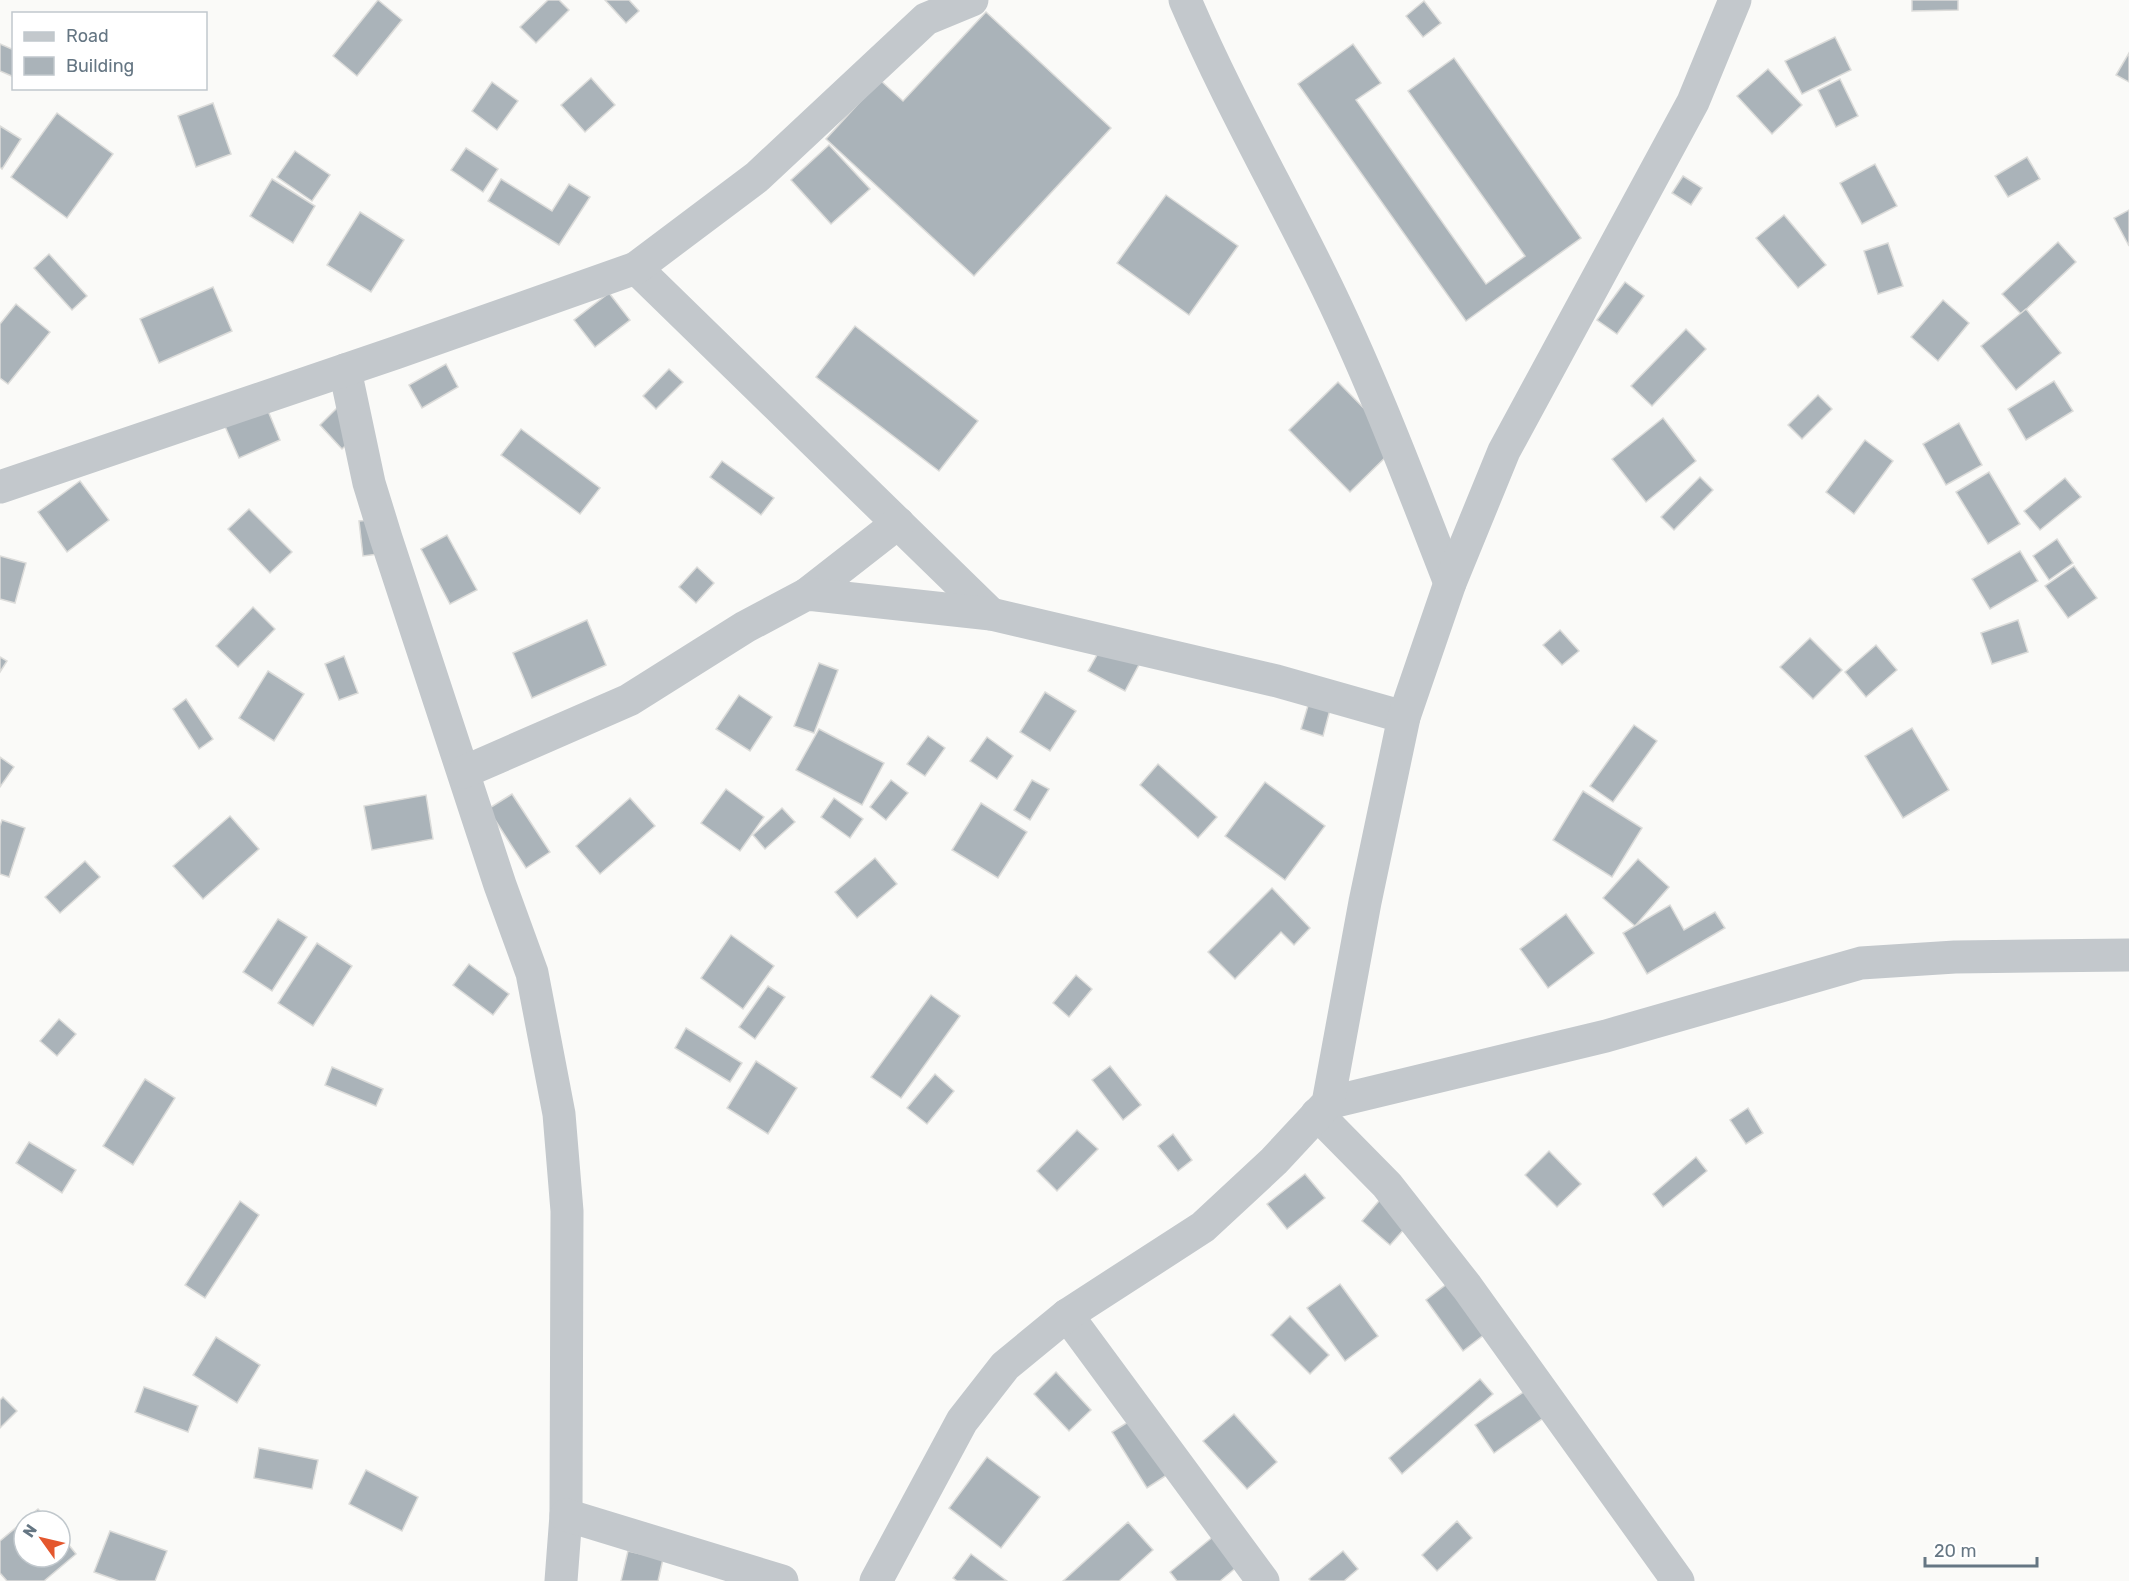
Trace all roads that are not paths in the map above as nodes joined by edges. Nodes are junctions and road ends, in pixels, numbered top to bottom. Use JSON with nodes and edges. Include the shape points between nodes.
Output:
{"nodes":[{"id":1,"x":972,"y":0,"type":"edge"},
{"id":2,"x":1185,"y":0,"type":"edge"},
{"id":3,"x":1735,"y":0,"type":"edge"},
{"id":4,"x":636,"y":268,"type":"junction"},
{"id":5,"x":345,"y":370,"type":"junction"},
{"id":6,"x":0,"y":487,"type":"edge"},
{"id":7,"x":898,"y":523,"type":"junction"},
{"id":8,"x":1450,"y":583,"type":"junction"},
{"id":9,"x":807,"y":594,"type":"junction"},
{"id":10,"x":991,"y":614,"type":"junction"},
{"id":11,"x":1404,"y":717,"type":"junction"},
{"id":12,"x":464,"y":772,"type":"junction"},
{"id":13,"x":2129,"y":955,"type":"edge"},
{"id":14,"x":1323,"y":1108,"type":"junction"},
{"id":15,"x":1067,"y":1315,"type":"junction"},
{"id":16,"x":566,"y":1515,"type":"junction"},
{"id":17,"x":561,"y":1581,"type":"edge"},
{"id":18,"x":782,"y":1581,"type":"edge"},
{"id":19,"x":876,"y":1581,"type":"edge"},
{"id":20,"x":1263,"y":1581,"type":"edge"},
{"id":21,"x":1678,"y":1581,"type":"edge"}],
"edges":[{"from":1,"to":4,"type":"street","via":[[926,19],[757,177]]},
{"from":2,"to":8,"type":"street","via":[[1321,274],[1383,410]]},
{"from":3,"to":8,"type":"street","via":[[1693,102],[1504,451]]},
{"from":4,"to":5,"type":"street"},
{"from":4,"to":7,"type":"street"},
{"from":5,"to":6,"type":"street"},
{"from":5,"to":12,"type":"street","via":[[369,483]]},
{"from":7,"to":9,"type":"street"},
{"from":7,"to":10,"type":"street"},
{"from":8,"to":11,"type":"street"},
{"from":9,"to":10,"type":"street"},
{"from":9,"to":12,"type":"street","via":[[745,627],[629,700]]},
{"from":10,"to":11,"type":"street","via":[[1277,681]]},
{"from":11,"to":14,"type":"street"},
{"from":12,"to":16,"type":"street","via":[[532,973],[559,1114],[567,1210]]},
{"from":13,"to":14,"type":"street","via":[[1955,957],[1861,963],[1606,1036]]},
{"from":14,"to":15,"type":"street","via":[[1274,1161],[1203,1227]]},
{"from":14,"to":21,"type":"street","via":[[1467,1287]]},
{"from":15,"to":19,"type":"street","via":[[1005,1366],[962,1421]]},
{"from":15,"to":20,"type":"street"},
{"from":16,"to":17,"type":"street"},
{"from":16,"to":18,"type":"street"}]}
